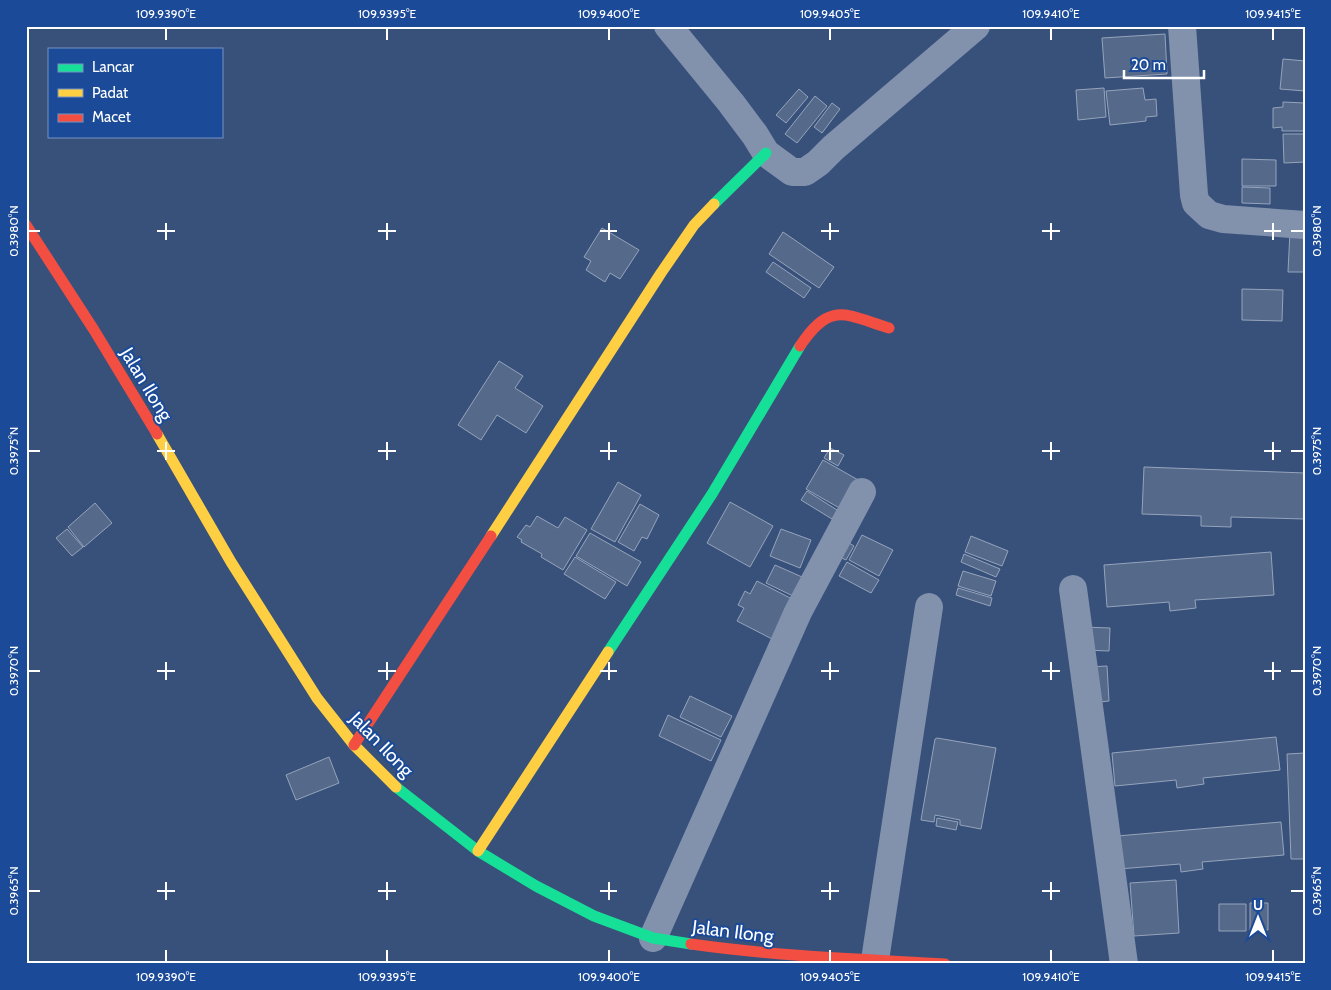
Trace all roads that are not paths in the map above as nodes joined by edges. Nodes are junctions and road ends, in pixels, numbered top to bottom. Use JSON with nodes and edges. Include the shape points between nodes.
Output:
{"nodes":[{"id":1,"x":668,"y":26,"type":"edge"},
{"id":2,"x":976,"y":26,"type":"edge"},
{"id":3,"x":1182,"y":26,"type":"edge"},
{"id":4,"x":766,"y":154,"type":"junction"},
{"id":5,"x":26,"y":225,"type":"edge"},
{"id":6,"x":1305,"y":225,"type":"edge"},
{"id":7,"x":889,"y":328,"type":"dead end"},
{"id":8,"x":862,"y":492,"type":"dead end"},
{"id":9,"x":1073,"y":589,"type":"dead end"},
{"id":10,"x":929,"y":607,"type":"dead end"},
{"id":11,"x":354,"y":745,"type":"junction"},
{"id":12,"x":478,"y":851,"type":"junction"},
{"id":13,"x":653,"y":938,"type":"junction"},
{"id":14,"x":876,"y":960,"type":"junction"},
{"id":15,"x":945,"y":964,"type":"edge"},
{"id":16,"x":1124,"y":964,"type":"edge"}],
"edges":[{"from":1,"to":4,"type":"street","via":[[731,103]]},
{"from":2,"to":4,"type":"street","via":[[805,172],[792,172]]},
{"from":3,"to":6,"type":"street","via":[[1196,203],[1209,216]]},
{"from":4,"to":11,"type":"street","via":[[694,225]]},
{"from":5,"to":11,"type":"street","name":"Jalan Ilong","via":[[94,330],[277,636],[317,698]]},
{"from":7,"to":12,"type":"street","via":[[836,314],[828,316],[811,330],[712,494]]},
{"from":8,"to":13,"type":"street","via":[[798,612]]},
{"from":9,"to":16,"type":"street"},
{"from":10,"to":14,"type":"street"},
{"from":11,"to":12,"type":"street","name":"Jalan Ilong","via":[[393,784]]},
{"from":12,"to":13,"type":"street","name":"Jalan Ilong","via":[[594,916]]},
{"from":13,"to":14,"type":"street","name":"Jalan Ilong","via":[[728,949]]},
{"from":14,"to":15,"type":"street","name":"Jalan Ilong"}]}
